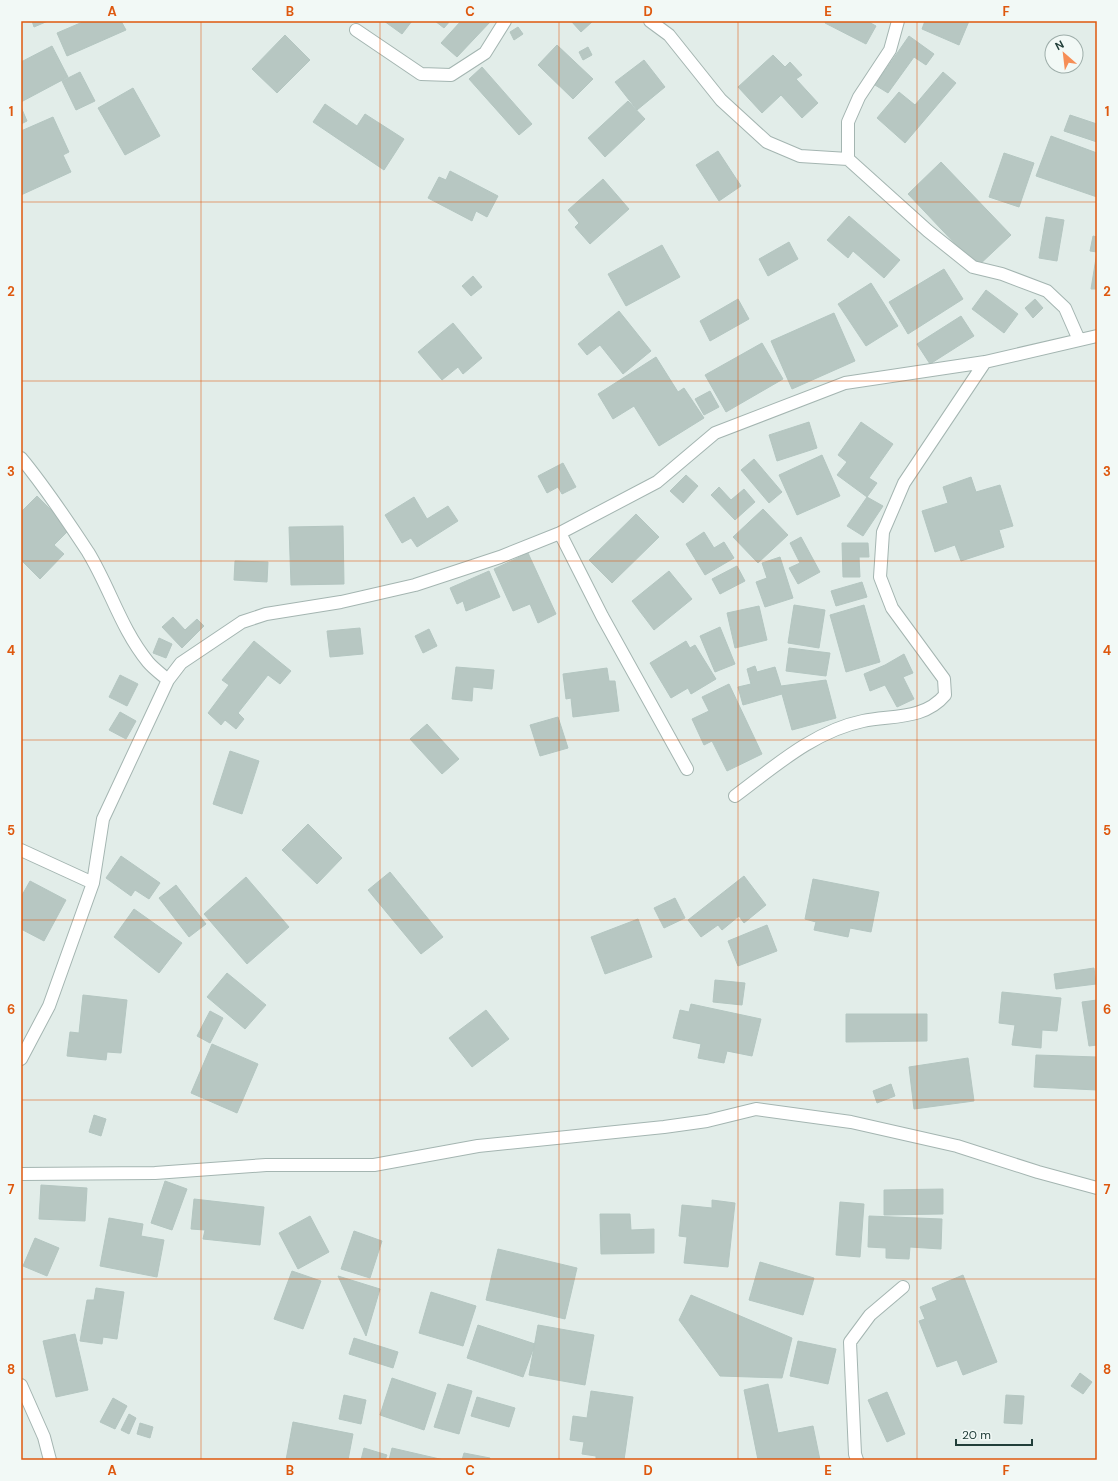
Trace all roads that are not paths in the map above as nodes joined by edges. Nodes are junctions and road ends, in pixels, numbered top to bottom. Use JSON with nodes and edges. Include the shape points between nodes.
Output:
{"nodes":[{"id":1,"x":505,"y":21,"type":"edge"},
{"id":2,"x":650,"y":21,"type":"edge"},
{"id":3,"x":898,"y":21,"type":"edge"},
{"id":4,"x":356,"y":30,"type":"dead end"},
{"id":5,"x":848,"y":159,"type":"junction"},
{"id":6,"x":1097,"y":336,"type":"edge"},
{"id":7,"x":1079,"y":340,"type":"junction"},
{"id":8,"x":985,"y":362,"type":"junction"},
{"id":9,"x":21,"y":458,"type":"edge"},
{"id":10,"x":560,"y":533,"type":"junction"},
{"id":11,"x":168,"y":680,"type":"junction"},
{"id":12,"x":687,"y":769,"type":"dead end"},
{"id":13,"x":735,"y":796,"type":"dead end"},
{"id":14,"x":21,"y":850,"type":"edge"},
{"id":15,"x":93,"y":883,"type":"junction"},
{"id":16,"x":21,"y":1059,"type":"edge"},
{"id":17,"x":21,"y":1174,"type":"edge"},
{"id":18,"x":1097,"y":1188,"type":"edge"},
{"id":19,"x":903,"y":1287,"type":"dead end"},
{"id":20,"x":21,"y":1385,"type":"edge"},
{"id":21,"x":50,"y":1460,"type":"edge"},
{"id":22,"x":857,"y":1460,"type":"edge"}],
"edges":[{"from":1,"to":4,"type":"street","via":[[485,54],[451,75],[421,74]]},
{"from":2,"to":5,"type":"street","via":[[669,35],[721,100],[767,142],[800,156]]},
{"from":3,"to":5,"type":"street","via":[[890,50],[859,97],[848,122]]},
{"from":5,"to":7,"type":"street","via":[[928,231],[973,267],[1002,274],[1047,291],[1065,308]]},
{"from":6,"to":7,"type":"street"},
{"from":7,"to":8,"type":"street"},
{"from":8,"to":10,"type":"street","via":[[845,383],[715,434],[657,482]]},
{"from":8,"to":13,"type":"street","via":[[904,483],[883,532],[880,577],[892,608],[944,679],[945,696],[937,705],[915,714],[862,721],[827,733],[794,753]]},
{"from":9,"to":11,"type":"street","via":[[88,552],[114,606],[148,662]]},
{"from":10,"to":11,"type":"street","via":[[500,558],[414,585],[341,602],[266,614],[242,622],[181,663]]},
{"from":10,"to":12,"type":"street","via":[[602,616]]},
{"from":11,"to":15,"type":"street","via":[[103,819]]},
{"from":14,"to":15,"type":"street"},
{"from":15,"to":16,"type":"street","via":[[49,1006]]},
{"from":17,"to":18,"type":"street","via":[[155,1173],[266,1165],[374,1165],[478,1146],[707,1121],[756,1109],[851,1122],[957,1146]]},
{"from":19,"to":22,"type":"street","via":[[870,1315],[850,1342]]},
{"from":20,"to":21,"type":"street","via":[[44,1437]]}]}
